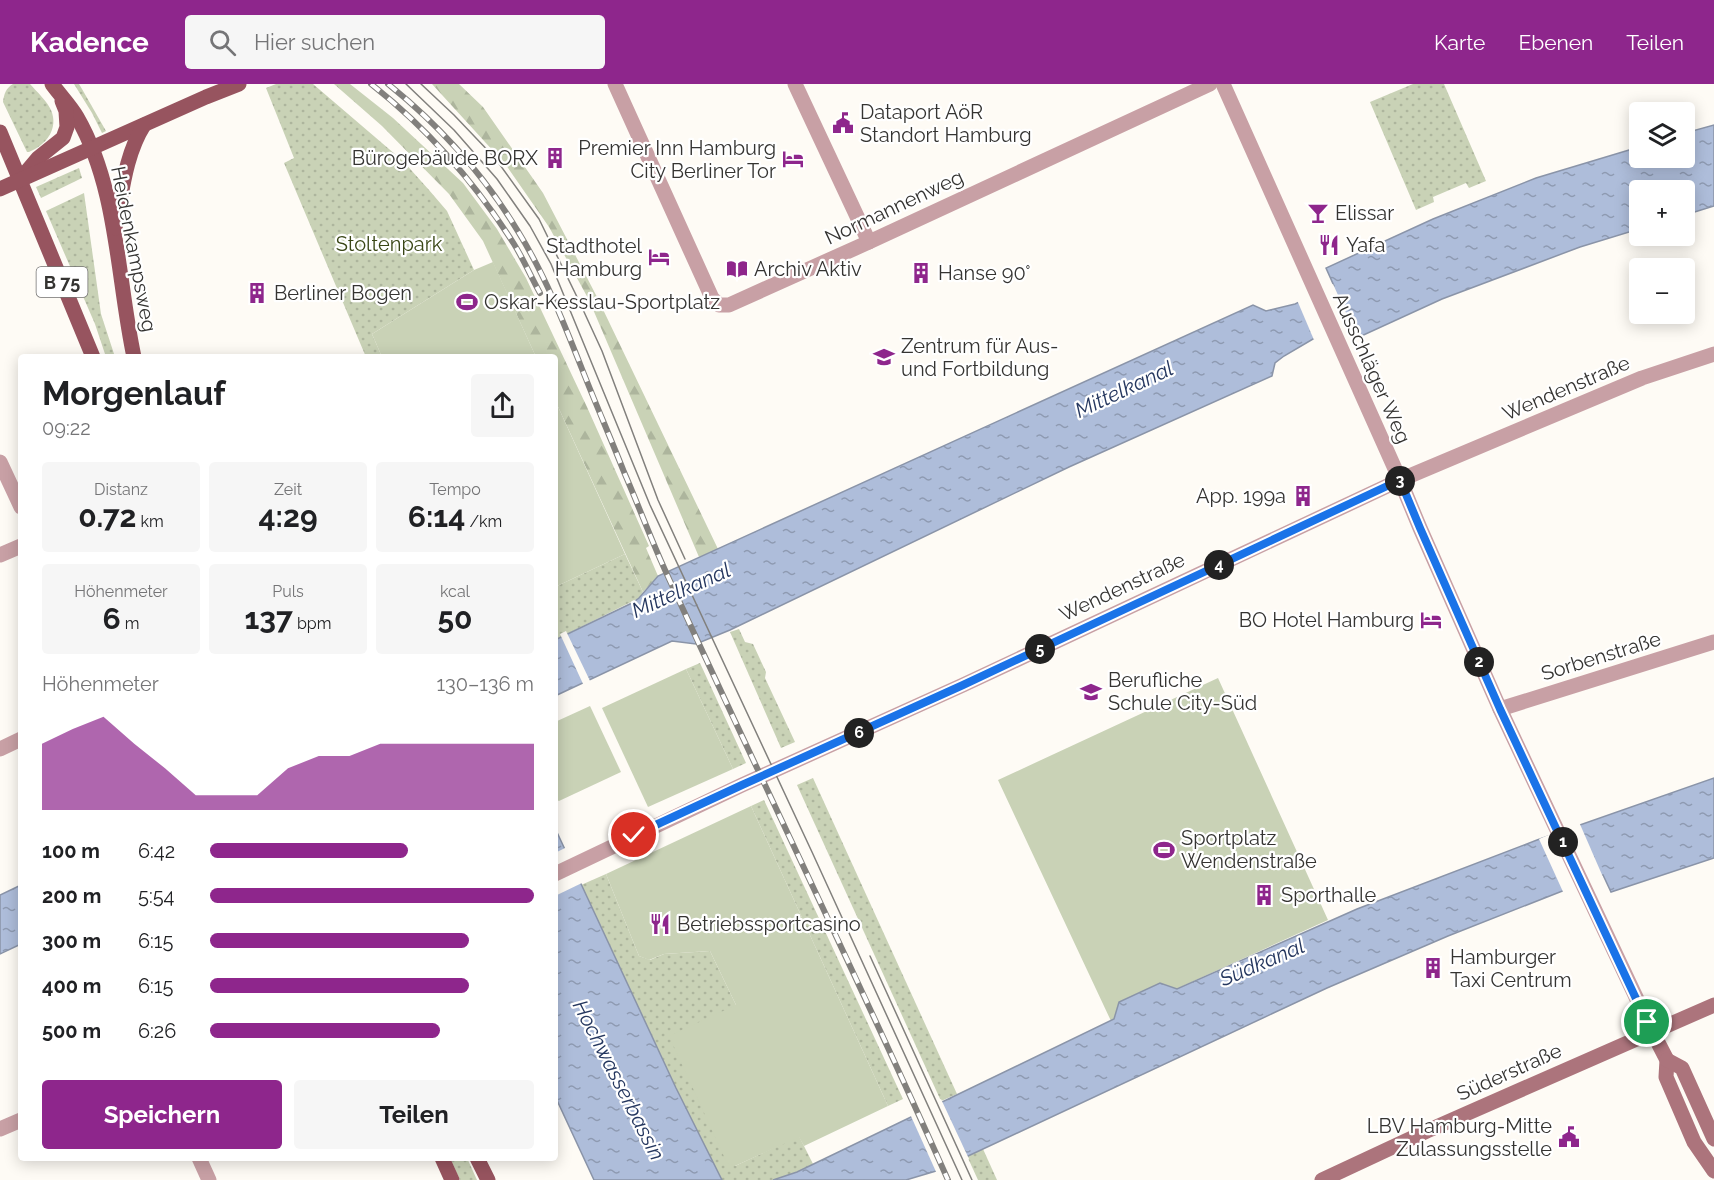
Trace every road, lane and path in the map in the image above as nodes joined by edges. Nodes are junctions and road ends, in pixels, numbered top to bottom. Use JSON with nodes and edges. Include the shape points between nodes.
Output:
{"nodes":[{"id":1,"x":238,"y":84,"type":"edge"},
{"id":2,"x":615,"y":84,"type":"edge"},
{"id":3,"x":795,"y":84,"type":"edge"},
{"id":4,"x":1210,"y":84,"type":"edge"},
{"id":5,"x":1223,"y":84,"type":"edge"},
{"id":6,"x":56,"y":89,"type":"edge"},
{"id":7,"x":144,"y":125,"type":"junction"},
{"id":8,"x":0,"y":132,"type":"edge"},
{"id":9,"x":92,"y":149,"type":"junction"},
{"id":10,"x":20,"y":179,"type":"junction"},
{"id":11,"x":0,"y":189,"type":"edge"},
{"id":12,"x":114,"y":233,"type":"junction"},
{"id":13,"x":869,"y":242,"type":"junction"},
{"id":14,"x":92,"y":354,"type":"edge"},
{"id":15,"x":133,"y":354,"type":"edge"},
{"id":16,"x":1714,"y":354,"type":"edge"},
{"id":17,"x":0,"y":462,"type":"edge"},
{"id":18,"x":1400,"y":480,"type":"junction"},
{"id":19,"x":18,"y":501,"type":"edge"},
{"id":20,"x":18,"y":547,"type":"edge"},
{"id":21,"x":0,"y":555,"type":"edge"},
{"id":22,"x":1714,"y":642,"type":"edge"},
{"id":23,"x":1500,"y":709,"type":"junction"},
{"id":24,"x":18,"y":740,"type":"edge"},
{"id":25,"x":0,"y":749,"type":"edge"},
{"id":26,"x":558,"y":873,"type":"edge"},
{"id":27,"x":1714,"y":1005,"type":"edge"},
{"id":28,"x":1653,"y":1031,"type":"junction"},
{"id":29,"x":1667,"y":1060,"type":"junction"},
{"id":30,"x":18,"y":1120,"type":"edge"},
{"id":31,"x":0,"y":1129,"type":"edge"},
{"id":32,"x":1714,"y":1139,"type":"edge"},
{"id":33,"x":200,"y":1161,"type":"edge"},
{"id":34,"x":443,"y":1161,"type":"edge"},
{"id":35,"x":478,"y":1161,"type":"edge"},
{"id":36,"x":1714,"y":1171,"type":"edge"},
{"id":37,"x":209,"y":1180,"type":"edge"},
{"id":38,"x":452,"y":1180,"type":"edge"},
{"id":39,"x":488,"y":1180,"type":"edge"},
{"id":40,"x":1322,"y":1180,"type":"edge"}],
"edges":[{"from":1,"to":7,"type":"main road"},
{"from":2,"to":13,"type":"street","name":"Normannenweg","via":[[712,298],[719,305],[729,305]]},
{"from":3,"to":13,"type":"street"},
{"from":4,"to":13,"type":"street","name":"Normannenweg"},
{"from":5,"to":18,"type":"street","name":"Ausschläger Weg"},
{"from":6,"to":9,"type":"main road","name":"Heidenkampsweg","via":[[76,116]]},
{"from":6,"to":10,"type":"main road","via":[[66,111],[63,138]]},
{"from":7,"to":9,"type":"main road"},
{"from":7,"to":12,"type":"main road","via":[[130,155]]},
{"from":8,"to":10,"type":"main road","number":"B 75"},
{"from":9,"to":10,"type":"main road"},
{"from":9,"to":12,"type":"main road","name":"Heidenkampsweg"},
{"from":10,"to":11,"type":"main road"},
{"from":10,"to":14,"type":"main road","number":"B 75"},
{"from":12,"to":15,"type":"main road","name":"Heidenkampsweg"},
{"from":16,"to":18,"type":"street","name":"Wendenstraße","via":[[1642,378]]},
{"from":17,"to":19,"type":"street"},
{"from":18,"to":23,"type":"street","name":"Ausschläger Weg"},
{"from":18,"to":26,"type":"street","name":"Wendenstraße"},
{"from":20,"to":21,"type":"street"},
{"from":22,"to":23,"type":"street","name":"Sorbenstraße"},
{"from":23,"to":28,"type":"street","name":"Ausschläger Weg"},
{"from":24,"to":25,"type":"street"},
{"from":27,"to":28,"type":"main road","name":"Süderstraße"},
{"from":28,"to":29,"type":"main road","name":"Ausschläger Weg"},
{"from":28,"to":40,"type":"main road","name":"Süderstraße"},
{"from":29,"to":32,"type":"main road","name":"Ausschläger Weg","via":[[1682,1068]]},
{"from":29,"to":36,"type":"main road","name":"Ausschläger Weg","via":[[1666,1077],[1694,1142]]},
{"from":30,"to":31,"type":"street"},
{"from":33,"to":37,"type":"street"},
{"from":34,"to":38,"type":"main road"},
{"from":35,"to":39,"type":"main road"}]}
